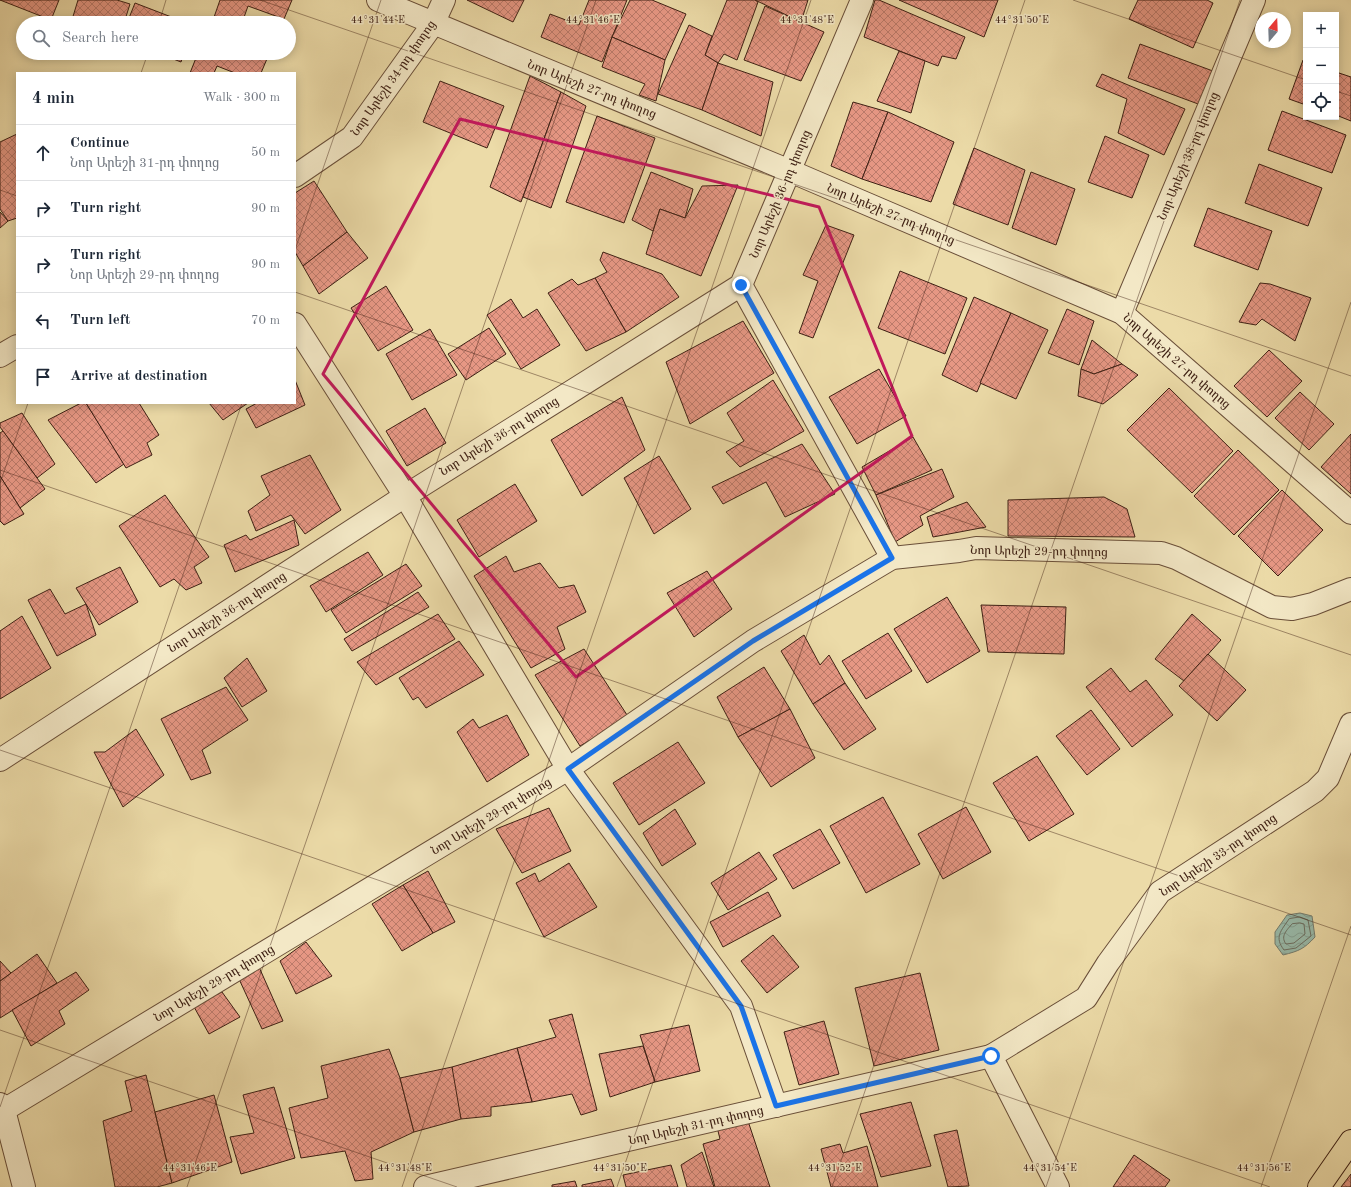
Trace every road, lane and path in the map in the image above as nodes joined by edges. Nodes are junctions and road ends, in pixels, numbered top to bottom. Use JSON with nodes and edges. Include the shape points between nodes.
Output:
{"nodes":[{"id":1,"x":378,"y":0,"type":"edge"},
{"id":2,"x":444,"y":0,"type":"edge"},
{"id":3,"x":862,"y":0,"type":"edge"},
{"id":4,"x":1254,"y":0,"type":"edge"},
{"id":5,"x":433,"y":24,"type":"junction"},
{"id":6,"x":790,"y":171,"type":"junction"},
{"id":7,"x":296,"y":175,"type":"edge"},
{"id":8,"x":741,"y":285,"type":"junction"},
{"id":9,"x":1122,"y":313,"type":"junction"},
{"id":10,"x":296,"y":326,"type":"edge"},
{"id":11,"x":16,"y":347,"type":"edge"},
{"id":12,"x":0,"y":356,"type":"edge"},
{"id":13,"x":405,"y":496,"type":"junction"},
{"id":14,"x":1351,"y":513,"type":"edge"},
{"id":15,"x":892,"y":558,"type":"junction"},
{"id":16,"x":1351,"y":588,"type":"edge"},
{"id":17,"x":1351,"y":724,"type":"edge"},
{"id":18,"x":0,"y":760,"type":"edge"},
{"id":19,"x":568,"y":769,"type":"junction"},
{"id":20,"x":991,"y":1056,"type":"junction"},
{"id":21,"x":776,"y":1106,"type":"junction"},
{"id":22,"x":2,"y":1107,"type":"edge"},
{"id":23,"x":1351,"y":1141,"type":"edge"},
{"id":24,"x":24,"y":1187,"type":"edge"},
{"id":25,"x":425,"y":1187,"type":"edge"},
{"id":26,"x":1058,"y":1187,"type":"edge"},
{"id":27,"x":1320,"y":1187,"type":"edge"}],
"edges":[{"from":1,"to":5,"type":"street","name":"Նոր Արեշի 27-րդ փողոց"},
{"from":2,"to":5,"type":"street","name":"Նոր Արեշի 34-րդ փողոց"},
{"from":3,"to":6,"type":"street","name":"Նոր Արեշի 36-րդ փողոց"},
{"from":4,"to":9,"type":"street","name":"Նոր Արեշի 38-րդ փողոց"},
{"from":5,"to":6,"type":"street","name":"Նոր Արեշի 27-րդ փողոց"},
{"from":5,"to":7,"type":"street","name":"Նոր Արեշի 34-րդ փողոց","via":[[352,137]]},
{"from":6,"to":8,"type":"street","name":"Նոր Արեշի 36-րդ փողոց"},
{"from":6,"to":9,"type":"street","name":"Նոր Արեշի 27-րդ փողոց"},
{"from":8,"to":13,"type":"street","name":"Նոր Արեշի 36-րդ փողոց"},
{"from":8,"to":15,"type":"street"},
{"from":9,"to":14,"type":"street","name":"Նոր Արեշի 27-րդ փողոց"},
{"from":10,"to":13,"type":"street"},
{"from":11,"to":12,"type":"street"},
{"from":13,"to":18,"type":"street","name":"Նոր Արեշի 36-րդ փողոց"},
{"from":13,"to":19,"type":"street"},
{"from":15,"to":16,"type":"street","name":"Նոր Արեշի 29-րդ փողոց","via":[[976,548],[1161,553],[1176,558],[1272,607],[1292,609],[1313,604]]},
{"from":15,"to":19,"type":"street","name":"Նոր Արեշի 29-րդ փողոց","via":[[753,641]]},
{"from":17,"to":20,"type":"street","name":"Նոր Արեշի 33-րդ փողոց","via":[[1328,778],[1315,791],[1160,892],[1086,998]]},
{"from":19,"to":21,"type":"street","via":[[741,1006]]},
{"from":19,"to":22,"type":"street","name":"Նոր Արեշի 29-րդ փողոց"},
{"from":20,"to":21,"type":"street","name":"Նոր Արեշի 31-րդ փողոց"},
{"from":20,"to":26,"type":"street"},
{"from":21,"to":25,"type":"street","name":"Նոր Արեշի 31-րդ փողոց"},
{"from":22,"to":24,"type":"street"},
{"from":23,"to":27,"type":"main road"}]}
